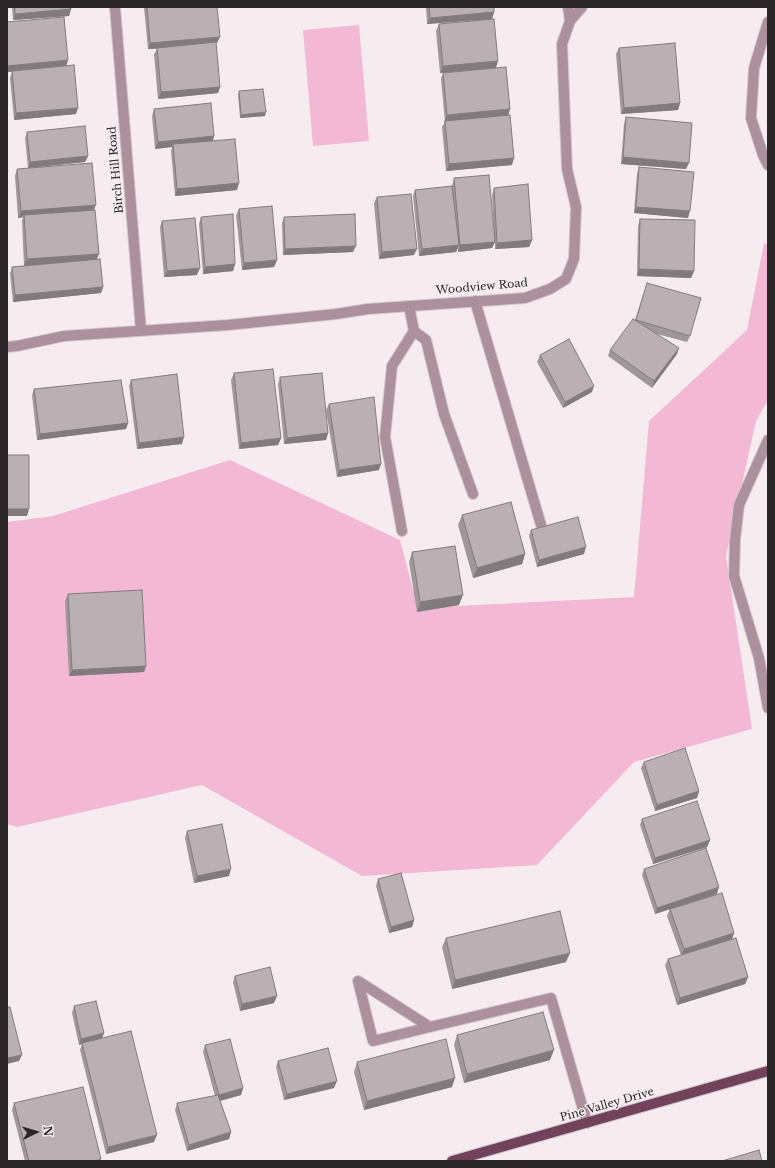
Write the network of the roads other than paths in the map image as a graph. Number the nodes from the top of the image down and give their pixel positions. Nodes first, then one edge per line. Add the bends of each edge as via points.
1 (115, 7) edge
2 (568, 7) edge
3 (582, 7) edge
4 (570, 21) junction
5 (768, 22) edge
6 (768, 165) edge
7 (475, 301) junction
8 (409, 306) junction
9 (141, 331) junction
10 (414, 331) junction
11 (7, 347) edge
12 (768, 440) edge
13 (473, 494) dead end
14 (541, 525) dead end
15 (402, 531) dead end
16 (768, 708) edge
17 (430, 1027) junction
18 (768, 1071) edge
19 (587, 1122) junction
20 (452, 1161) edge

1 - 9 street, Birch Hill Road
2 - 4 street
3 - 4 street, Woodview Road
4 - 7 street, Woodview Road via 562,44 567,169 576,207 574,259 566,279 550,289 525,298
5 - 6 street via 754,68 751,118
7 - 8 street, Woodview Road
7 - 14 street
8 - 9 street, Woodview Road via 228,325
8 - 10 street
9 - 11 street, Woodview Road via 64,336
10 - 13 street via 426,340 444,414
10 - 15 street via 392,366 385,437
12 - 16 street via 739,505 734,576 759,658
17 - 17 street via 373,1041 358,981 424,1023
17 - 19 street via 551,998
18 - 19 main road, Pine Valley Drive
19 - 20 main road, Pine Valley Drive

